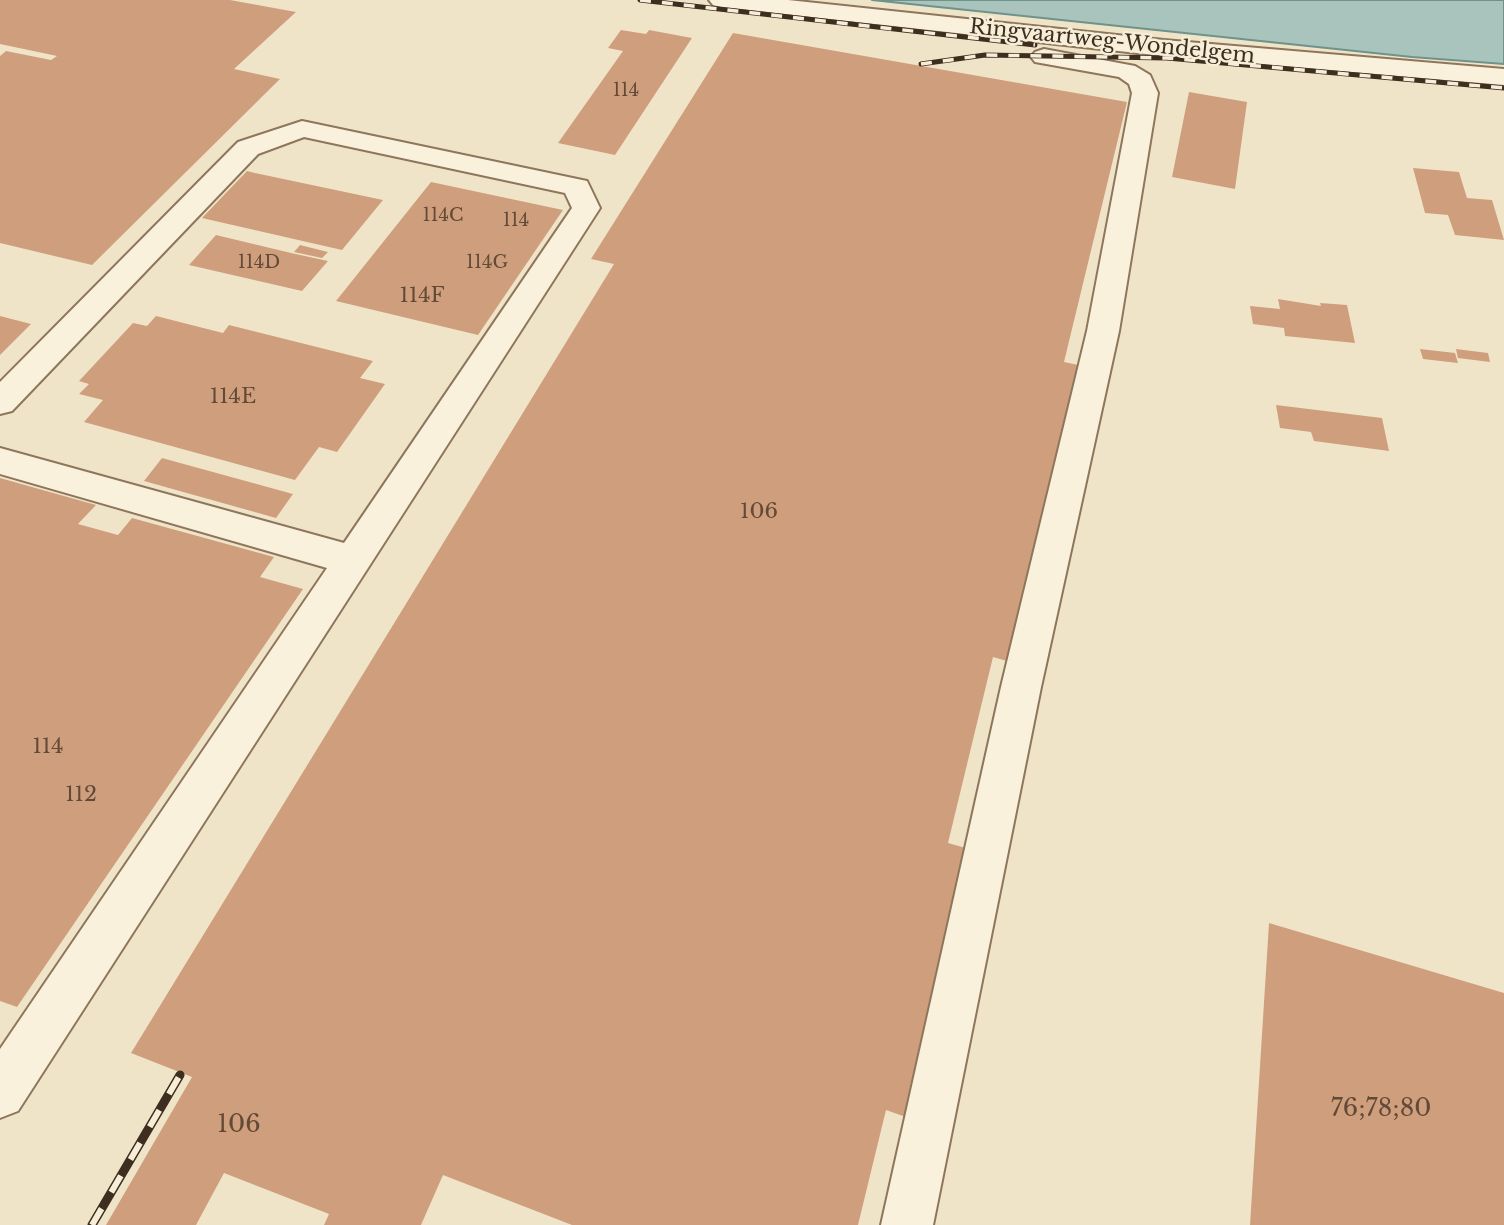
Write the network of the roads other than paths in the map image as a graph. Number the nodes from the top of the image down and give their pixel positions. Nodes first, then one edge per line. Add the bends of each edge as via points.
1 (721, 0) edge
2 (1044, 57) dead end
3 (1504, 77) edge
4 (0, 402) edge
5 (0, 461) edge
6 (353, 561) junction
7 (0, 1093) edge
8 (907, 1225) edge

1 - 3 street, Ringvaartweg-Wondelgem via 1164,48
2 - 8 street via 1126,71 1141,80 1145,93 1103,331 1021,687
4 - 6 street via 247,148 302,129 577,187 586,208
5 - 6 street
6 - 7 street

